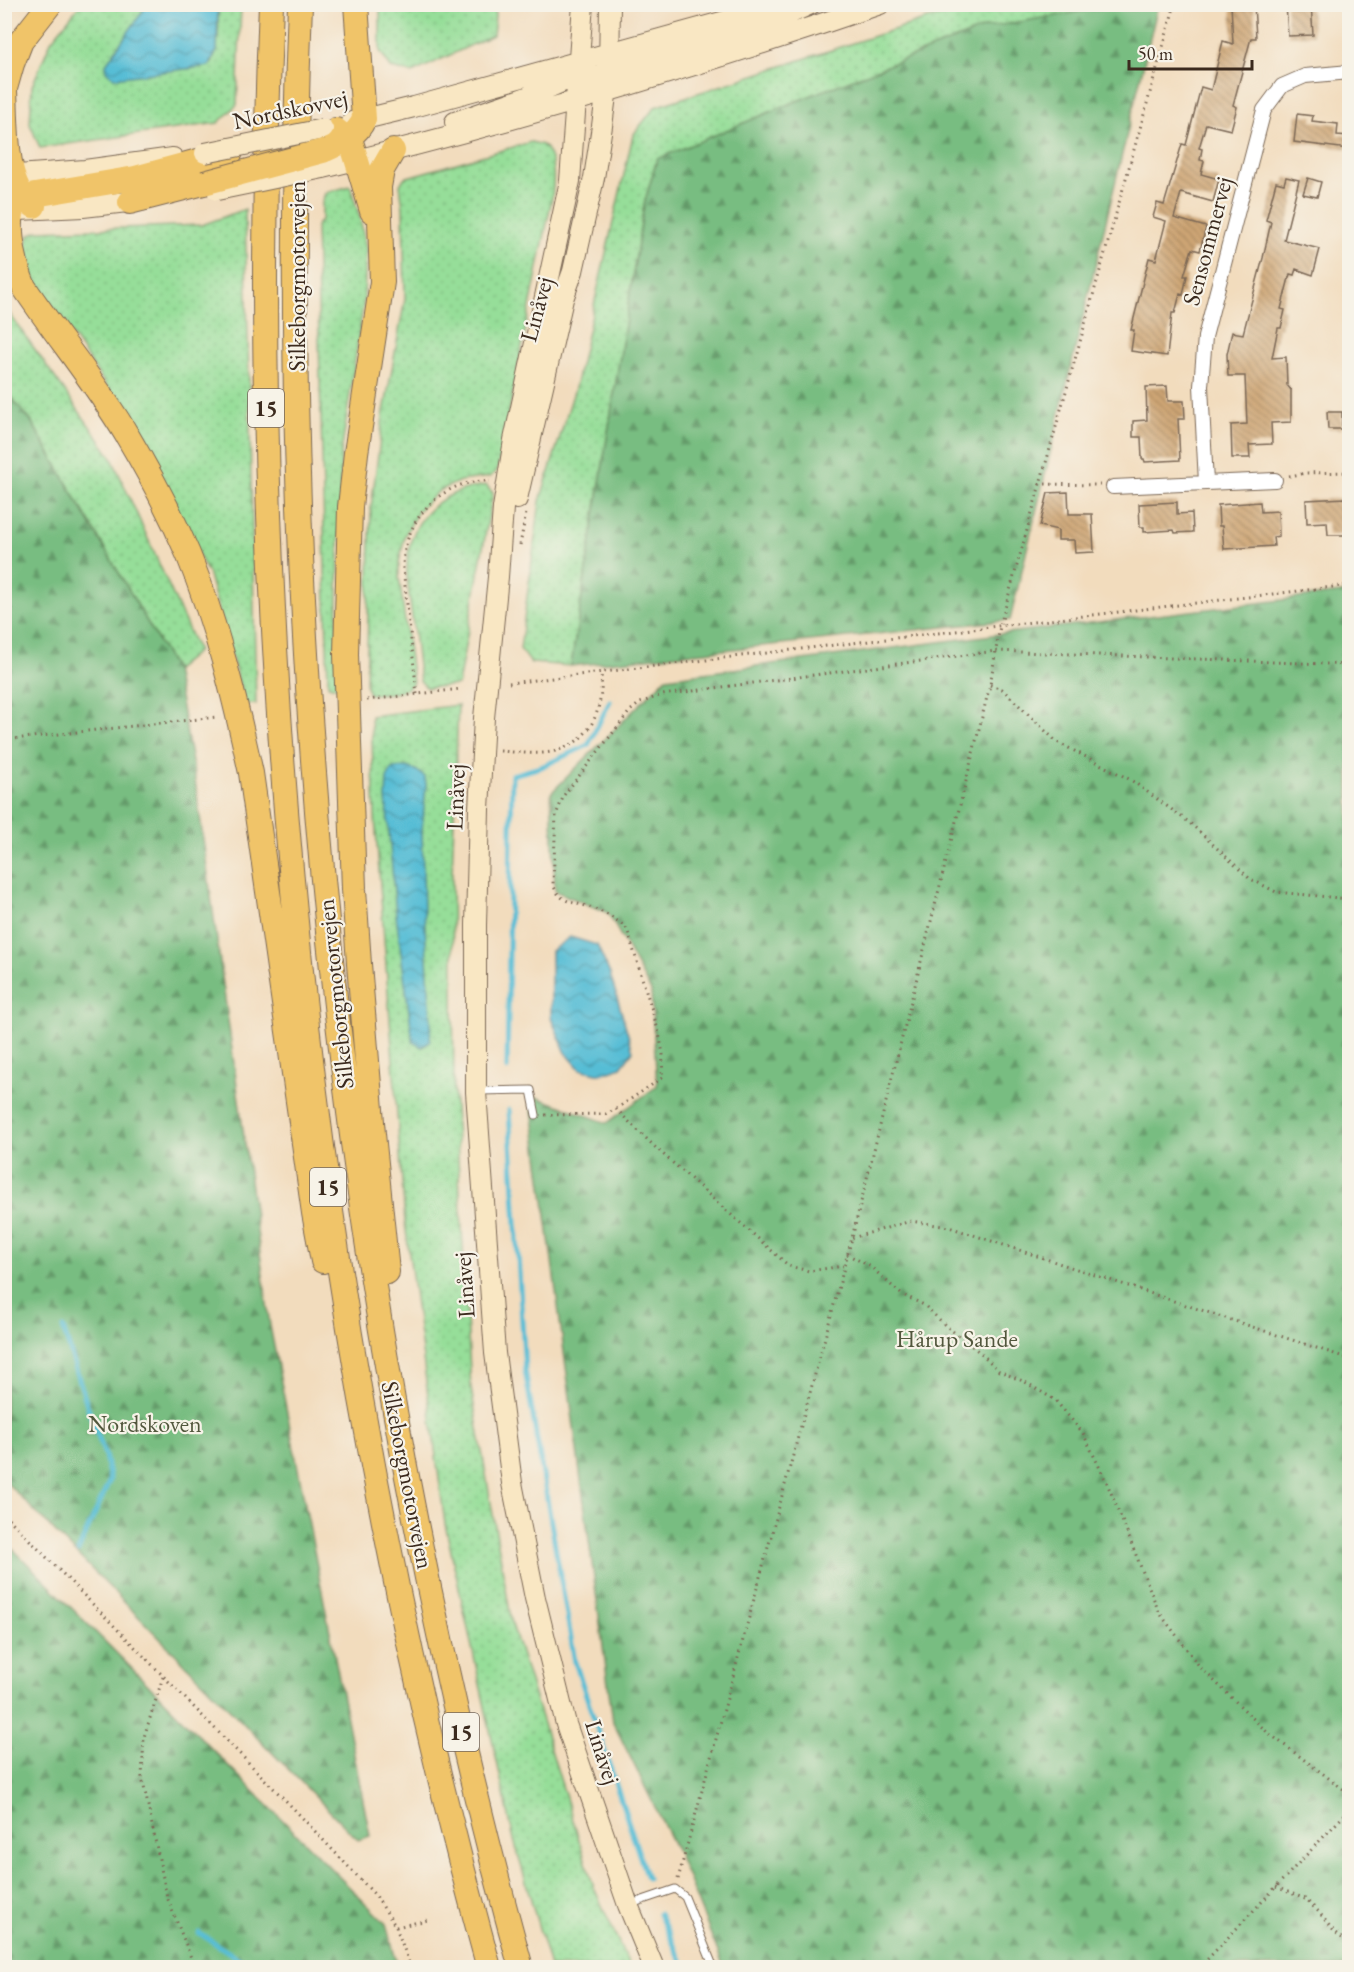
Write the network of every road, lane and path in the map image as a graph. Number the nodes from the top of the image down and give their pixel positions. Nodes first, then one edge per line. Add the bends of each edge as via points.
1 (50, 4) edge
2 (271, 4) edge
3 (300, 4) edge
4 (356, 4) edge
5 (583, 4) edge
6 (597, 4) edge
7 (610, 4) edge
8 (787, 4) edge
9 (812, 4) edge
10 (880, 4) edge
11 (1175, 4) edge
12 (1350, 72) edge
13 (594, 75) junction
14 (5, 91) edge
15 (364, 119) junction
16 (264, 141) joint
17 (329, 143) junction
18 (393, 151) junction
19 (356, 161) junction
20 (205, 172) junction
21 (11, 194) edge
22 (130, 202) joint
23 (44, 209) joint
24 (380, 240) junction
25 (1350, 472) edge
26 (1275, 480) joint
27 (494, 481) dead end
28 (1206, 483) junction
29 (1039, 484) junction
30 (1113, 487) joint
31 (526, 512) dead end
32 (518, 554) dead end
33 (498, 577) junction
34 (1350, 585) edge
35 (1000, 626) junction
36 (996, 651) junction
37 (1350, 665) edge
38 (601, 673) junction
39 (509, 683) dead end
40 (990, 685) junction
41 (461, 688) dead end
42 (417, 694) junction
43 (365, 700) dead end
44 (220, 717) dead end
45 (4, 740) edge
46 (498, 751) dead end
47 (1350, 898) edge
48 (476, 1092) junction
49 (616, 1109) junction
50 (536, 1115) joint
51 (852, 1238) junction
52 (847, 1254) junction
53 (843, 1266) junction
54 (1350, 1359) edge
55 (410, 1495) junction
56 (4, 1514) edge
57 (391, 1559) junction
58 (163, 1676) junction
59 (1350, 1794) edge
60 (1350, 1809) edge
61 (1276, 1887) junction
62 (675, 1889) junction
63 (628, 1905) junction
64 (428, 1920) dead end
65 (396, 1927) junction
66 (1350, 1945) edge
67 (195, 1968) edge
68 (411, 1968) edge
69 (489, 1968) edge
70 (521, 1968) edge
71 (654, 1968) edge
72 (714, 1968) edge
73 (1199, 1968) edge

1 - 14 highway via 21,41
2 - 57 highway, Silkeborgmotorvejen / 15 via 265,359 268,509 286,812 321,1140 346,1308
3 - 55 highway, Silkeborgmotorvejen / 15 via 295,363 310,719 331,969 351,1134
4 - 15 highway
5 - 13 main road
6 - 13 main road
7 - 13 main road
8 - 13 main road
9 - 13 main road via 769,23
10 - 13 main road via 636,83
11 - 29 path
12 - 28 street, Sensommervej via 1305,76 1282,86 1264,110 1205,337 1201,386
13 - 15 main road, Nordskovvej
13 - 18 main road, Nordskovvej via 459,120
13 - 33 main road, Linåvej via 512,451
13 - 33 main road, Linåvej via 594,178
14 - 21 highway
15 - 17 highway via 361,127
16 - 17 main road, Nordskovvej, bridge
16 - 20 highway, bridge
17 - 19 main road, Nordskovvej
17 - 19 highway via 352,145
17 - 20 highway, bridge
18 - 19 main road, Nordskovvej
18 - 24 highway via 381,170
19 - 24 highway
20 - 21 highway
20 - 22 highway
21 - 23 highway
21 - 57 highway via 10,247 15,267 24,287 105,399 150,478 188,554 235,700 251,773 314,1213
22 - 23 main road
24 - 55 highway via 382,282 350,507 346,654 359,964
25 - 26 path via 1306,473
26 - 28 street
27 - 42 path via 470,482 445,492 430,502 410,532 403,568
28 - 30 street
29 - 30 path
29 - 35 path
31 - 32 path
33 - 48 main road, Linåvej via 483,718 479,809
34 - 35 path
35 - 36 path
35 - 38 path
36 - 37 path
36 - 40 path
36 - 49 path via 662,695 630,711 564,795 556,814 553,884 556,893 568,902 593,908 627,929 659,1033 662,1078
38 - 39 path
38 - 46 path via 598,710 588,730 577,740 550,752
40 - 47 path via 1002,688 1057,742 1131,780 1181,816 1249,878 1276,892
40 - 51 path
41 - 42 path
42 - 43 path
44 - 45 path
48 - 50 lane via 531,1090
48 - 63 main road, Linåvej via 495,1353 512,1483 566,1724
49 - 50 path via 606,1114
49 - 53 path via 789,1266 809,1271
51 - 52 path
51 - 54 path via 911,1221 949,1227
52 - 53 path
52 - 59 path via 871,1267 901,1294 924,1305 999,1371 1055,1400 1083,1433 1159,1612 1200,1667 1268,1732
53 - 62 path
55 - 70 highway, Silkeborgmotorvejen / 15 via 463,1743
56 - 58 path
57 - 69 highway, Silkeborgmotorvejen / 15
58 - 65 path via 376,1896
58 - 67 path via 144,1737 142,1777 167,1897
60 - 61 path
61 - 66 path via 1305,1899
61 - 73 path
62 - 63 lane
62 - 72 lane via 685,1897
63 - 71 main road, Linåvej
64 - 65 path
65 - 68 path

